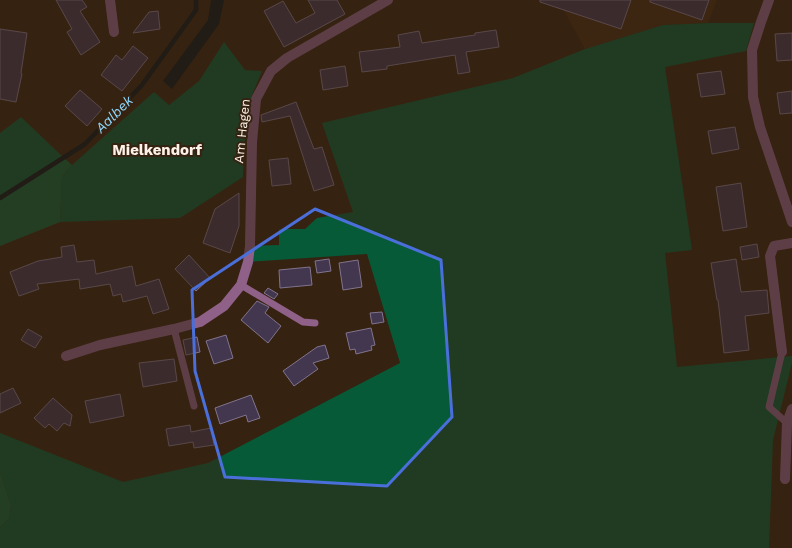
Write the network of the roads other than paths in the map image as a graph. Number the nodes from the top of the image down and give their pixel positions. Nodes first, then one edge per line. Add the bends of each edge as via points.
1 (110, 0) edge
2 (388, 0) edge
3 (770, 0) edge
4 (114, 32) dead end
5 (792, 222) edge
6 (792, 243) edge
7 (241, 285) junction
8 (315, 323) dead end
9 (174, 329) junction
10 (782, 352) joint
11 (66, 356) dead end
12 (194, 406) dead end
13 (792, 409) edge
14 (787, 423) junction
15 (785, 479) dead end

1 - 4 street
2 - 7 street, Am Hagen via 287,58 271,71 256,99 252,142 250,246
3 - 5 street via 752,50 753,97 760,127
6 - 10 street via 774,246 770,256
7 - 8 lane via 303,322
7 - 9 street, Am Hagen via 224,306 200,322
9 - 11 street, Am Hagen via 100,345
9 - 12 lane
10 - 14 lane via 769,407
13 - 14 street
14 - 15 street

